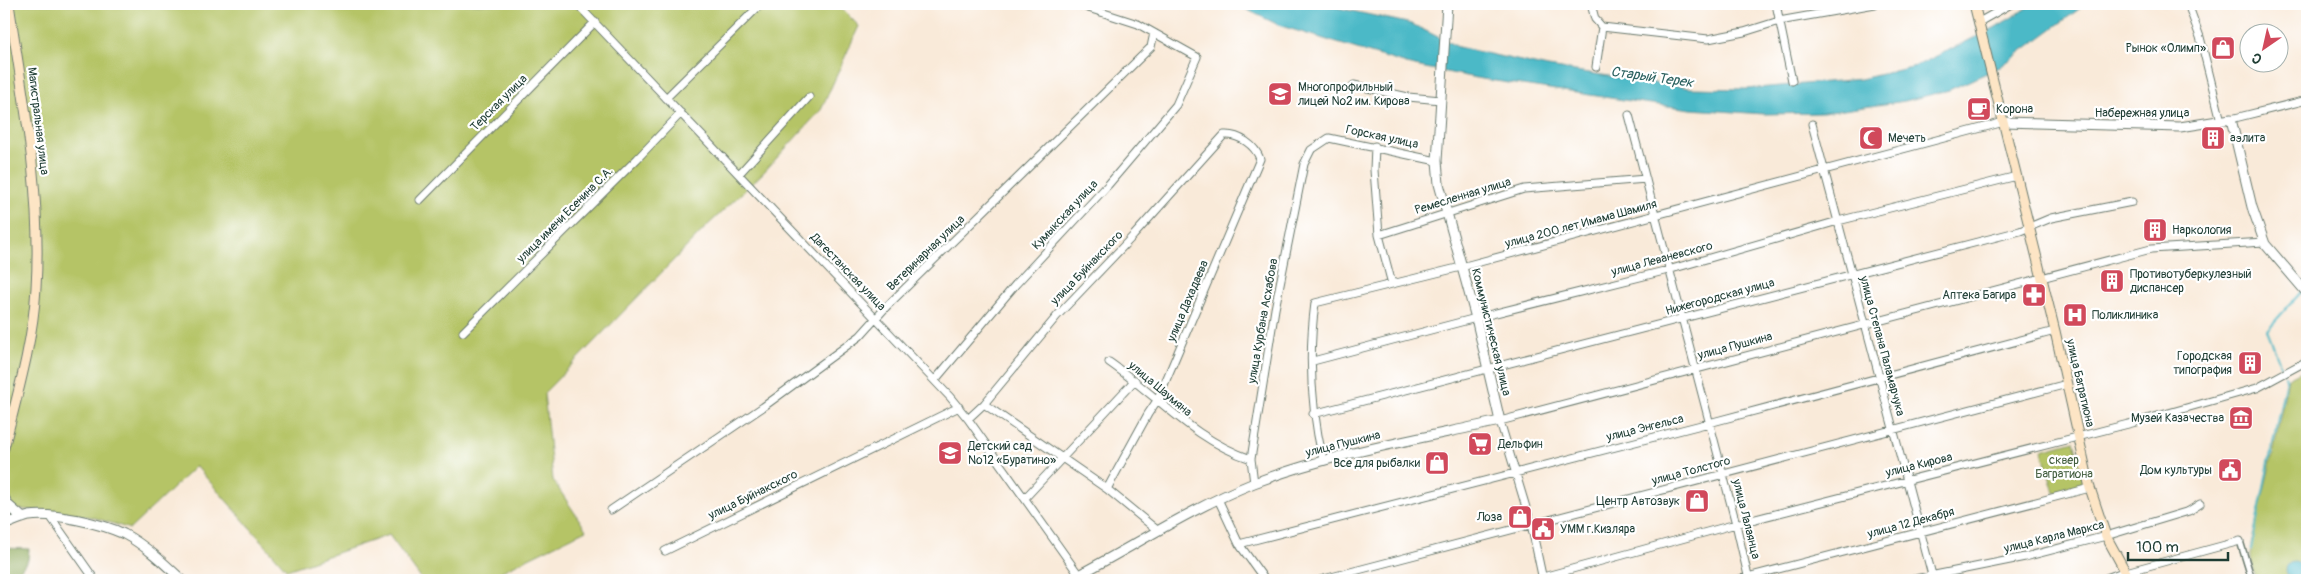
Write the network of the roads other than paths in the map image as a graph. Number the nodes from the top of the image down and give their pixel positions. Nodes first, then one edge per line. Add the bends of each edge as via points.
1 (10, 4) edge
2 (577, 4) edge
3 (761, 4) edge
4 (1076, 4) edge
5 (1447, 4) edge
6 (1591, 4) edge
7 (1776, 4) edge
8 (1875, 4) edge
9 (1974, 4) edge
10 (2011, 4) edge
11 (2188, 4) edge
12 (1780, 21) junction
13 (595, 22) junction
14 (1980, 26) junction
15 (1602, 28) junction
16 (1154, 34) junction
17 (1596, 67) dead end
18 (1792, 81) dead end
19 (1354, 85) dead end
20 (666, 98) junction
21 (809, 98) dead end
22 (1441, 100) junction
23 (2307, 100) edge
24 (681, 113) junction
25 (1629, 115) dead end
26 (2231, 119) junction
27 (2221, 121) junction
28 (2004, 122) junction
29 (1812, 124) dead end
30 (1224, 135) joint
31 (1376, 146) junction
32 (1437, 161) junction
33 (1304, 164) joint
34 (1824, 169) junction
35 (739, 174) junction
36 (2017, 176) junction
37 (1646, 179) junction
38 (420, 200) dead end
39 (2132, 202) dead end
40 (1447, 212) junction
41 (1655, 216) junction
42 (1838, 221) junction
43 (2029, 226) junction
44 (1379, 235) junction
45 (2264, 242) junction
46 (1462, 267) junction
47 (1668, 270) junction
48 (1851, 273) junction
49 (2042, 278) junction
50 (1392, 284) junction
51 (2307, 293) edge
52 (1476, 318) junction
53 (1683, 318) junction
54 (877, 319) junction
55 (1865, 324) junction
56 (2055, 331) junction
57 (463, 332) dead end
58 (1313, 361) junction
59 (2307, 361) edge
60 (1110, 362) dead end
61 (1695, 369) junction
62 (1489, 370) junction
63 (1879, 377) junction
64 (935, 380) junction
65 (1135, 380) junction
66 (2067, 384) junction
67 (1158, 400) junction
68 (984, 404) junction
69 (959, 407) junction
70 (1313, 414) junction
71 (968, 419) junction
72 (1500, 421) junction
73 (1709, 423) junction
74 (1893, 429) junction
75 (2079, 436) junction
76 (4, 448) edge
77 (1251, 458) junction
78 (1064, 459) junction
79 (1323, 460) junction
80 (1514, 472) junction
81 (1723, 474) junction
82 (1906, 480) junction
83 (1254, 484) junction
84 (2090, 488) junction
85 (1107, 489) junction
86 (4, 497) edge
87 (1025, 498) junction
88 (1218, 499) junction
89 (2200, 504) dead end
90 (611, 510) dead end
91 (50, 516) junction
92 (23, 518) junction
93 (1531, 524) junction
94 (1736, 524) junction
95 (4, 525) edge
96 (1157, 530) junction
97 (1920, 532) junction
98 (2106, 536) junction
99 (2240, 541) joint
100 (1239, 544) junction
101 (665, 551) dead end
102 (1079, 575) junction
103 (1932, 575) junction
104 (2128, 576) edge
105 (1543, 579) edge
106 (1749, 579) edge
107 (95, 580) edge
108 (182, 580) edge
109 (1069, 580) edge
110 (1265, 580) edge
111 (1320, 580) edge
112 (1532, 580) edge
113 (1736, 580) edge
114 (1910, 580) edge
115 (2104, 580) edge
116 (2252, 580) edge

1 - 76 main road, Магистральная улица via 32,162 36,288 21,382
2 - 13 street, Дагестанская улица
3 - 20 street
4 - 16 street via 1129,21
5 - 22 street, Коммунистическая улица
6 - 15 street via 1595,19
7 - 12 street
8 - 12 street
9 - 14 main road
10 - 14 street
11 - 27 street
12 - 15 street via 1708,39
12 - 18 street
13 - 20 street, Дагестанская улица
13 - 38 street, Терская улица
14 - 28 main road, улица Багратиона
15 - 17 street
16 - 54 street, Ветеринарная улица via 1151,48
16 - 64 street, Кумыкская улица via 1197,57 1176,105
19 - 22 street via 1408,97
20 - 24 street, Дагестанская улица
21 - 35 street
22 - 32 street, Коммунистическая улица
23 - 26 street, Набережная улица
24 - 35 street, Дагестанская улица
24 - 57 street, улица имени Есенина С.А.
25 - 37 street, улица Лалаянца
26 - 27 street, Набережная улица
26 - 45 street via 2252,207
27 - 28 street, Набережная улица via 2180,127
28 - 34 street, улица 200 лет Имама Шамиля
28 - 36 main road, улица Багратиона
29 - 34 street, улица Степана Паламарчука
30 - 67 street, улица Дахадаева via 1234,134 1256,148 1260,159
30 - 68 street, улица Буйнакского via 1057,316
31 - 32 street, Горская улица
31 - 33 street, Горская улица via 1329,138 1311,150
31 - 44 street via 1374,170
32 - 40 street, Коммунистическая улица
33 - 77 street, улица Курбана Асхабова via 1275,309
34 - 41 street, улица 200 лет Имама Шамиля
34 - 42 street, улица Степана Паламарчука
35 - 54 street, Дагестанская улица
36 - 42 street, улица Леваневского
36 - 43 main road, улица Багратиона
37 - 40 street, Ремесленная улица via 1524,189
37 - 41 street, улица Лалаянца
39 - 43 street, Нижегородская улица via 2051,218
40 - 44 street, Ремесленная улица
40 - 46 street, Коммунистическая улица
41 - 46 street, улица 200 лет Имама Шамиля
41 - 47 street, улица Лалаянца
42 - 47 street, улица Леваневского
42 - 48 street, улица Степана Паламарчука
43 - 48 street, Нижегородская улица
43 - 49 main road, улица Багратиона
44 - 50 street
45 - 49 street, улица Пушкина via 2151,249
45 - 51 street
46 - 50 street, улица 200 лет Имама Шамиля
46 - 52 street, Коммунистическая улица
47 - 52 street, улица Леваневского
47 - 53 street, улица Лалаянца
48 - 53 street, Нижегородская улица
48 - 55 street, улица Степана Паламарчука
49 - 55 street, улица Пушкина
49 - 56 main road, улица Багратиона
50 - 58 street, улица 200 лет Имама Шамиля via 1315,303
52 - 58 street, улица Леваневского
52 - 62 street, Коммунистическая улица
53 - 61 street, улица Лалаянца
53 - 62 street, Нижегородская улица
54 - 64 street, Дагестанская улица
54 - 90 street, Ветеринарная улица via 860,336 770,402
55 - 61 street, улица Пушкина
55 - 63 street, улица Степана Паламарчука
56 - 63 street, улица Энгельса
56 - 66 main road, улица Багратиона
58 - 70 street, улица 200 лет Имама Шамиля
59 - 75 street, улица Кирова via 2257,388
60 - 65 street, улица Шаумяна
61 - 72 street, улица Пушкина
61 - 73 street, улица Лалаянца
62 - 70 street, Нижегородская улица
62 - 72 street, Коммунистическая улица
63 - 73 street, улица Энгельса
63 - 74 street, улица Степана Паламарчука
64 - 69 street, Дагестанская улица
65 - 67 street, улица Шаумяна
65 - 78 street
66 - 74 street, улица Толстого
66 - 75 main road, улица Багратиона
67 - 77 street, улица Шаумяна via 1190,427 1232,452
67 - 85 street, улица Дахадаева
68 - 71 street, улица Буйнакского
68 - 78 street
69 - 71 street, Дагестанская улица
69 - 101 street, улица Буйнакского
70 - 79 street, улица 200 лет Имама Шамиля
71 - 87 street, Дагестанская улица
72 - 79 street, улица Пушкина
72 - 80 street, Коммунистическая улица
73 - 80 street, улица Энгельса
73 - 81 street, улица Лалаянца
74 - 81 street, улица Толстого
74 - 82 street, улица Степана Паламарчука
75 - 82 street, улица Кирова
75 - 84 main road, улица Багратиона
77 - 83 street, улица Курбана Асхабова
78 - 85 street
78 - 87 street
79 - 83 street, улица Пушкина
80 - 93 street, Коммунистическая улица
80 - 100 street, улица Энгельса
81 - 93 street, улица Толстого
81 - 94 street, улица Лалаянца
82 - 94 street, улица Кирова
82 - 97 street, улица Степана Паламарчука
83 - 88 street, улица Пушкина
84 - 97 street, улица 12 Декабря
84 - 98 main road, улица Багратиона
85 - 96 street
86 - 92 street
87 - 102 street, Дагестанская улица
88 - 96 street, улица Пушкина
88 - 100 street
89 - 98 street, улица Карла Маркса via 2189,511
91 - 92 street
91 - 107 street
91 - 108 street via 124,534
92 - 95 street
93 - 105 street, Коммунистическая улица
93 - 111 street, улица Толстого
94 - 105 street, улица Кирова
94 - 106 street, улица Лалаянца
96 - 102 street, улица Пушкина
97 - 103 street, улица Степана Паламарчука
97 - 106 street, улица 12 Декабря
98 - 103 street, улица Карла Маркса via 2025,557
98 - 104 main road, улица Багратиона
99 - 104 street
99 - 116 street
100 - 110 street
102 - 109 street, улица Пушкина
103 - 114 street, улица Карла Маркса
104 - 115 street
105 - 112 street, улица Кирова
106 - 113 street, улица 12 Декабря

